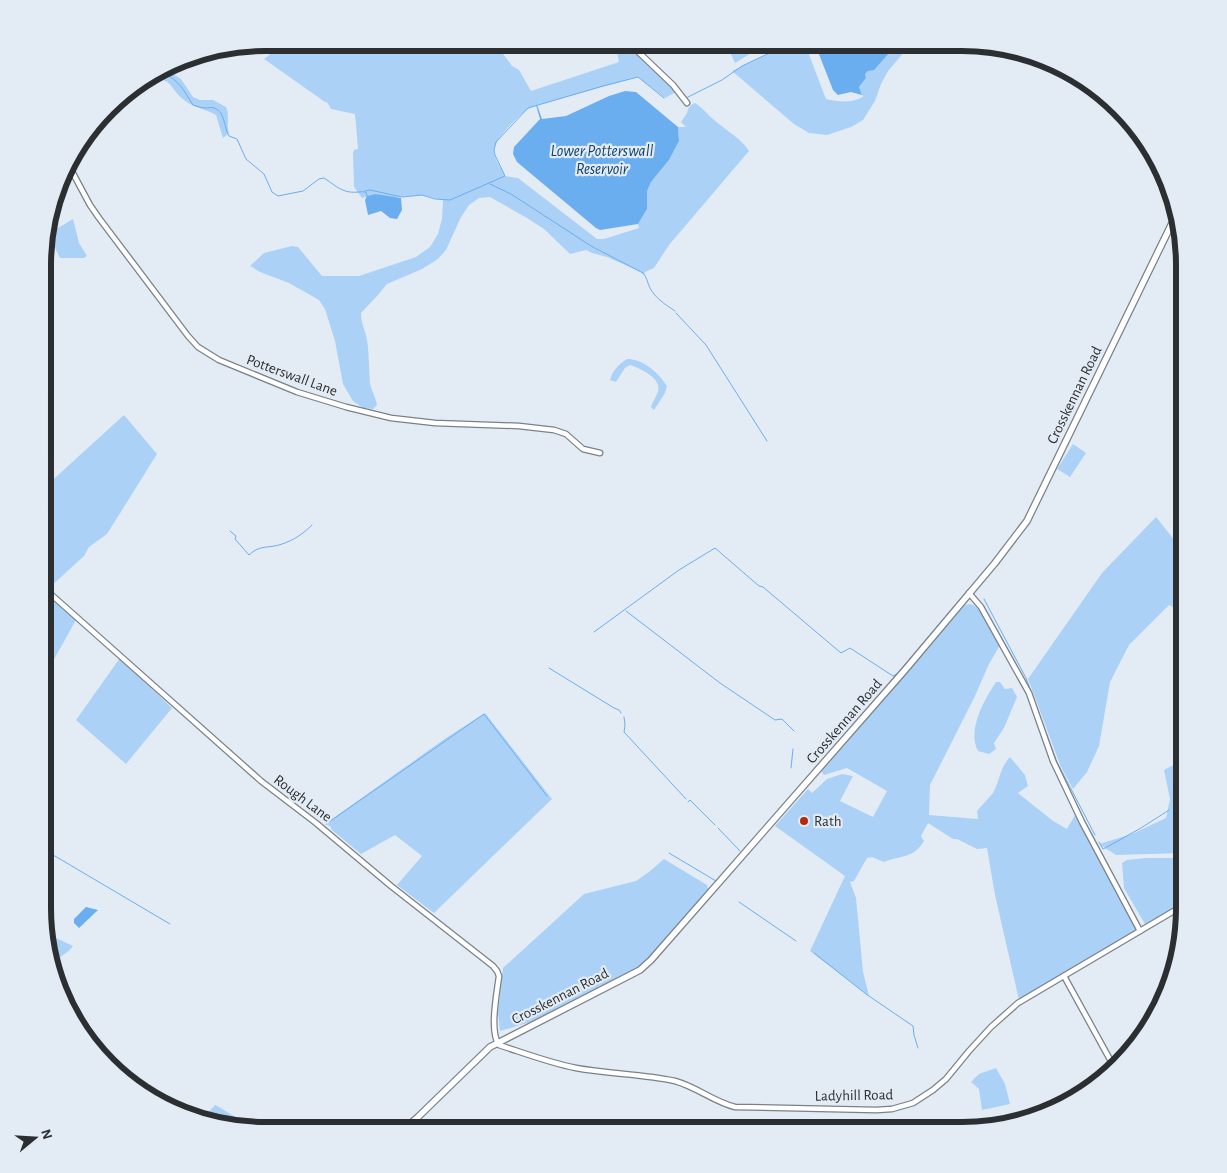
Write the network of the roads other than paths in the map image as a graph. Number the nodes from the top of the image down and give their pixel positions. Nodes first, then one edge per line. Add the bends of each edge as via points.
1 (637, 51) edge
2 (688, 103) dead end
3 (73, 172) edge
4 (1172, 224) edge
5 (600, 453) dead end
6 (969, 593) junction
7 (51, 594) edge
8 (1176, 910) edge
9 (1140, 931) junction
10 (1064, 976) junction
11 (497, 1042) junction
12 (1111, 1061) edge
13 (413, 1122) edge

1 - 2 street
3 - 5 street, Potterswall Lane via 96,214 188,336 218,360 297,392 391,418 536,427 566,434 583,448
4 - 6 street, Crosskennan Road via 1027,521
6 - 9 street via 981,607 1029,693 1052,761
6 - 11 street, Crosskennan Road via 651,960 640,970
7 - 11 street, Rough Lane via 260,782 493,966 499,976 494,1013
8 - 9 street, Ladyhill Road
9 - 10 street, Ladyhill Road
10 - 11 street, Ladyhill Road via 1006,1012 933,1090 913,1103 892,1109 735,1107 676,1082 577,1068
10 - 12 street
11 - 13 street, Crosskennan Road

